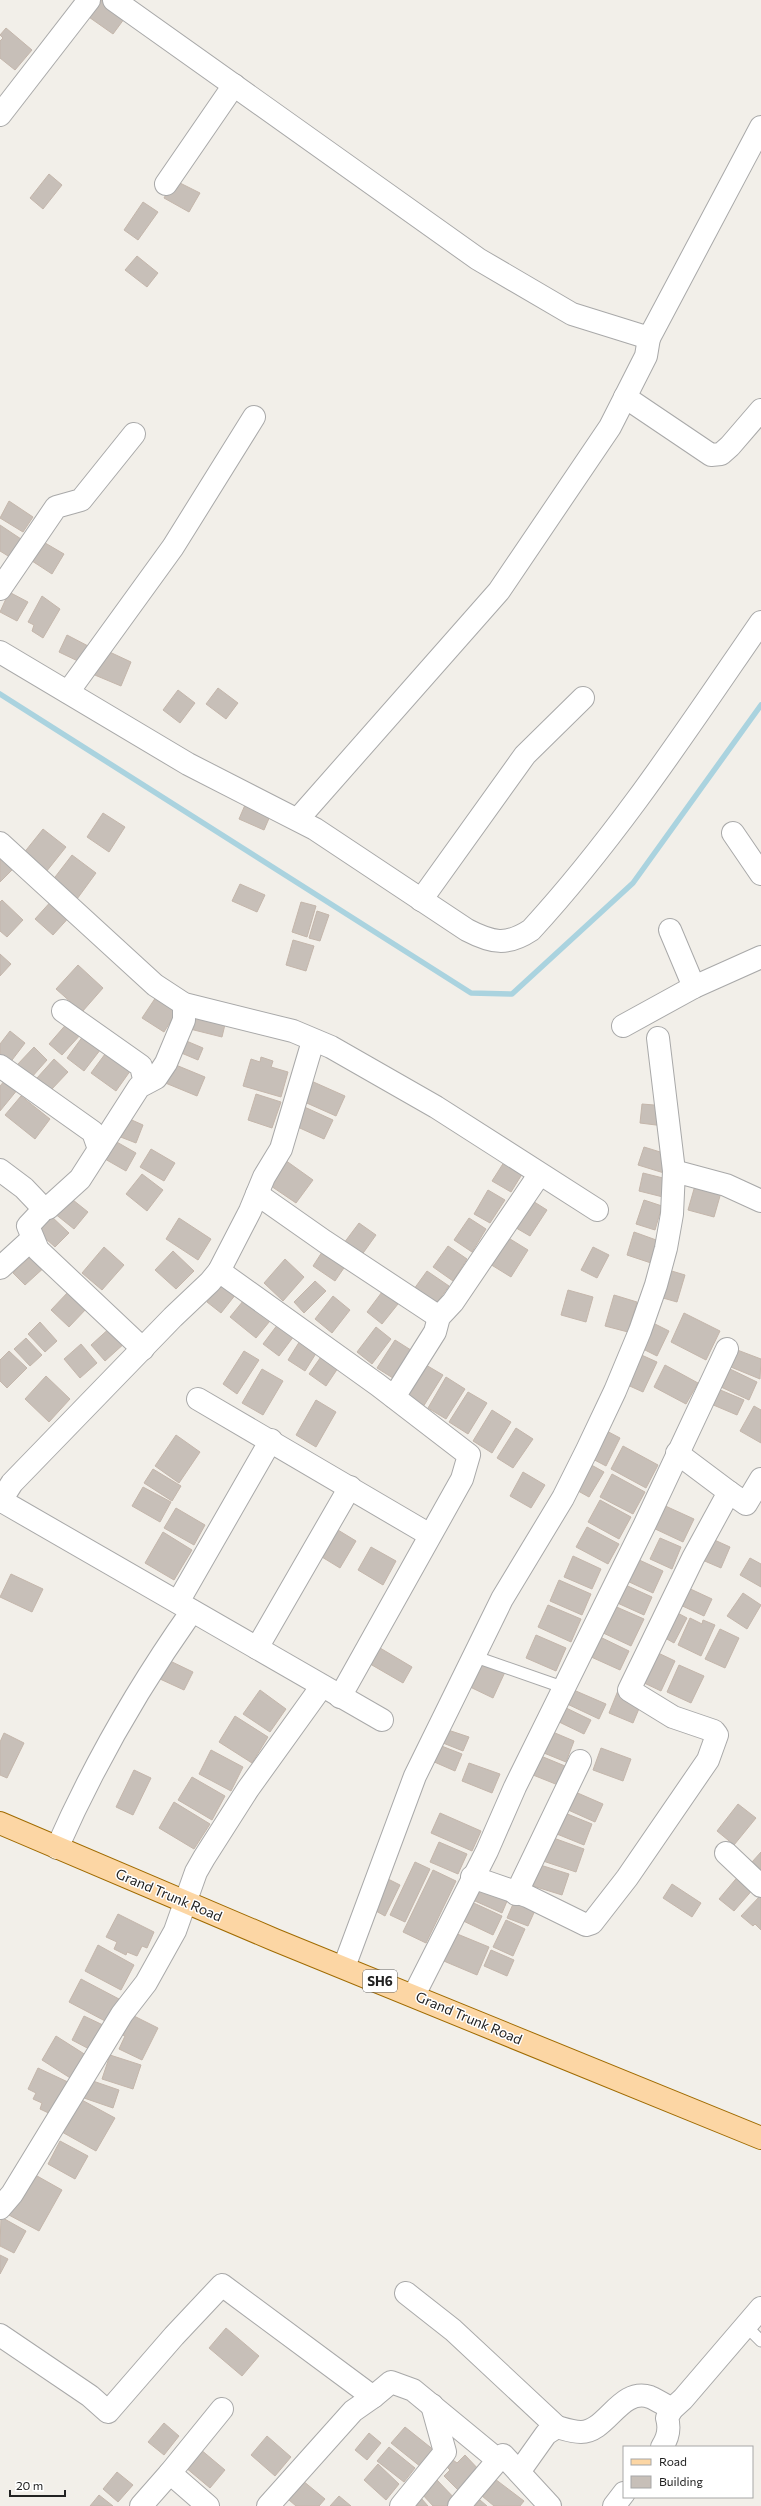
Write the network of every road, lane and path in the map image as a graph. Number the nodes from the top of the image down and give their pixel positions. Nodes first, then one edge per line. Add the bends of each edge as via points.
1 (89, 0) edge
2 (114, 0) edge
3 (234, 85) junction
4 (0, 115) edge
5 (761, 127) edge
6 (166, 184) dead end
7 (649, 338) junction
8 (625, 397) junction
9 (761, 410) edge
10 (254, 417) dead end
11 (134, 434) dead end
12 (0, 589) edge
13 (761, 622) edge
14 (0, 652) edge
15 (68, 692) junction
16 (583, 698) dead end
17 (298, 819) junction
18 (733, 833) dead end
19 (0, 843) edge
20 (761, 874) edge
21 (421, 900) junction
22 (670, 930) dead end
23 (761, 958) edge
24 (694, 987) junction
25 (184, 1004) junction
26 (63, 1011) dead end
27 (622, 1026) dead end
28 (658, 1038) dead end
29 (313, 1041) junction
30 (0, 1066) edge
31 (145, 1083) junction
32 (99, 1149) junction
33 (0, 1170) edge
34 (674, 1171) junction
35 (539, 1175) junction
36 (257, 1194) junction
37 (761, 1201) edge
38 (44, 1209) junction
39 (596, 1210) dead end
40 (32, 1239) junction
41 (0, 1268) edge
42 (219, 1271) junction
43 (439, 1316) junction
44 (143, 1349) junction
45 (727, 1350) dead end
46 (394, 1397) junction
47 (198, 1399) dead end
48 (271, 1440) junction
49 (677, 1453) junction
50 (350, 1487) junction
51 (758, 1490) edge
52 (728, 1492) junction
53 (0, 1501) edge
54 (430, 1535) junction
55 (185, 1606) junction
56 (258, 1648) junction
57 (473, 1656) junction
58 (565, 1688) junction
59 (331, 1691) junction
60 (382, 1720) dead end
61 (580, 1761) dead end
62 (0, 1823) edge
63 (57, 1848) junction
64 (726, 1853) dead end
65 (472, 1877) junction
66 (761, 1886) edge
67 (516, 1894) junction
68 (185, 1902) junction
69 (344, 1967) junction
70 (414, 1995) junction
71 (761, 2138) edge
72 (0, 2208) edge
73 (406, 2293) dead end
74 (761, 2308) edge
75 (754, 2334) edge
76 (0, 2335) edge
77 (373, 2397) junction
78 (432, 2404) junction
79 (222, 2409) dead end
80 (672, 2409) junction
81 (557, 2427) junction
82 (662, 2446) edge
83 (498, 2460) junction
84 (519, 2472) junction
85 (170, 2473) junction
86 (623, 2494) edge
87 (141, 2506) edge
88 (208, 2506) edge
89 (268, 2506) edge
90 (401, 2506) edge
91 (459, 2506) edge
92 (550, 2506) edge
93 (614, 2506) edge

1 - 4 street
2 - 3 street
3 - 6 street
3 - 7 street via 478,259 572,314
5 - 7 street
7 - 8 street via 646,356
8 - 9 street via 711,455 721,454 730,446
8 - 17 street via 610,427 498,592
10 - 15 street via 173,547
11 - 12 street via 81,500 56,507
13 - 21 street via 635,805 564,894 531,930 518,939 502,941 483,938
14 - 15 street
15 - 17 street via 188,764
16 - 21 street via 525,755
17 - 21 street
18 - 20 street
19 - 25 street via 155,985
22 - 24 street
23 - 24 street
24 - 27 street
25 - 29 street via 293,1031
25 - 31 street via 184,1020 166,1063 156,1078
26 - 31 street via 141,1066
28 - 34 street
29 - 35 street via 331,1047 436,1107
29 - 36 street via 281,1149
30 - 32 street via 93,1132
31 - 32 street via 139,1087
32 - 38 street via 80,1179
33 - 38 street via 24,1188
34 - 37 street via 726,1185
34 - 57 street via 672,1214 666,1248 640,1331 615,1391 562,1498 502,1599
35 - 39 street
35 - 43 street via 453,1302
36 - 42 street
36 - 43 street
38 - 40 street via 28,1226
40 - 41 street
40 - 44 street via 38,1250
42 - 44 street
42 - 46 street
43 - 46 street via 435,1332
44 - 53 street via 12,1483
45 - 49 street
46 - 54 street via 469,1455 462,1479
47 - 48 street
48 - 50 street
48 - 55 street
49 - 52 street
49 - 58 street
50 - 54 street
50 - 56 street
51 - 52 street via 746,1504
52 - 67 street via 629,1690 673,1717 714,1731 717,1735 716,1743 708,1760 623,1883 592,1923 586,1925 527,1896
53 - 55 street
54 - 59 street
55 - 56 street
55 - 63 street via 90,1776
56 - 59 street
57 - 58 lane
57 - 69 street via 414,1776
58 - 65 street
59 - 60 street
59 - 68 street via 226,1824 196,1872
61 - 67 street
62 - 63 main road, Grand Trunk Road / SH6
63 - 68 main road, Grand Trunk Road / SH6
64 - 66 street
65 - 67 street
65 - 70 street
68 - 69 main road, Grand Trunk Road / SH6
68 - 72 street via 175,1932 146,1983 122,2014 12,2194
69 - 70 main road, Grand Trunk Road / SH6
70 - 71 main road, Grand Trunk Road / SH6
73 - 81 street via 453,2330
74 - 75 street
75 - 80 street
76 - 77 street via 90,2396 108,2412 222,2285
77 - 78 street via 391,2382 413,2390
77 - 89 street via 353,2411
78 - 83 street
78 - 90 street via 445,2452
79 - 85 street
80 - 81 street via 649,2397 632,2398 595,2428 582,2432
80 - 82 street via 667,2418 668,2435
81 - 84 street via 546,2434
83 - 84 street via 503,2455
83 - 91 street
84 - 92 street
85 - 87 street
85 - 88 street
86 - 93 street

